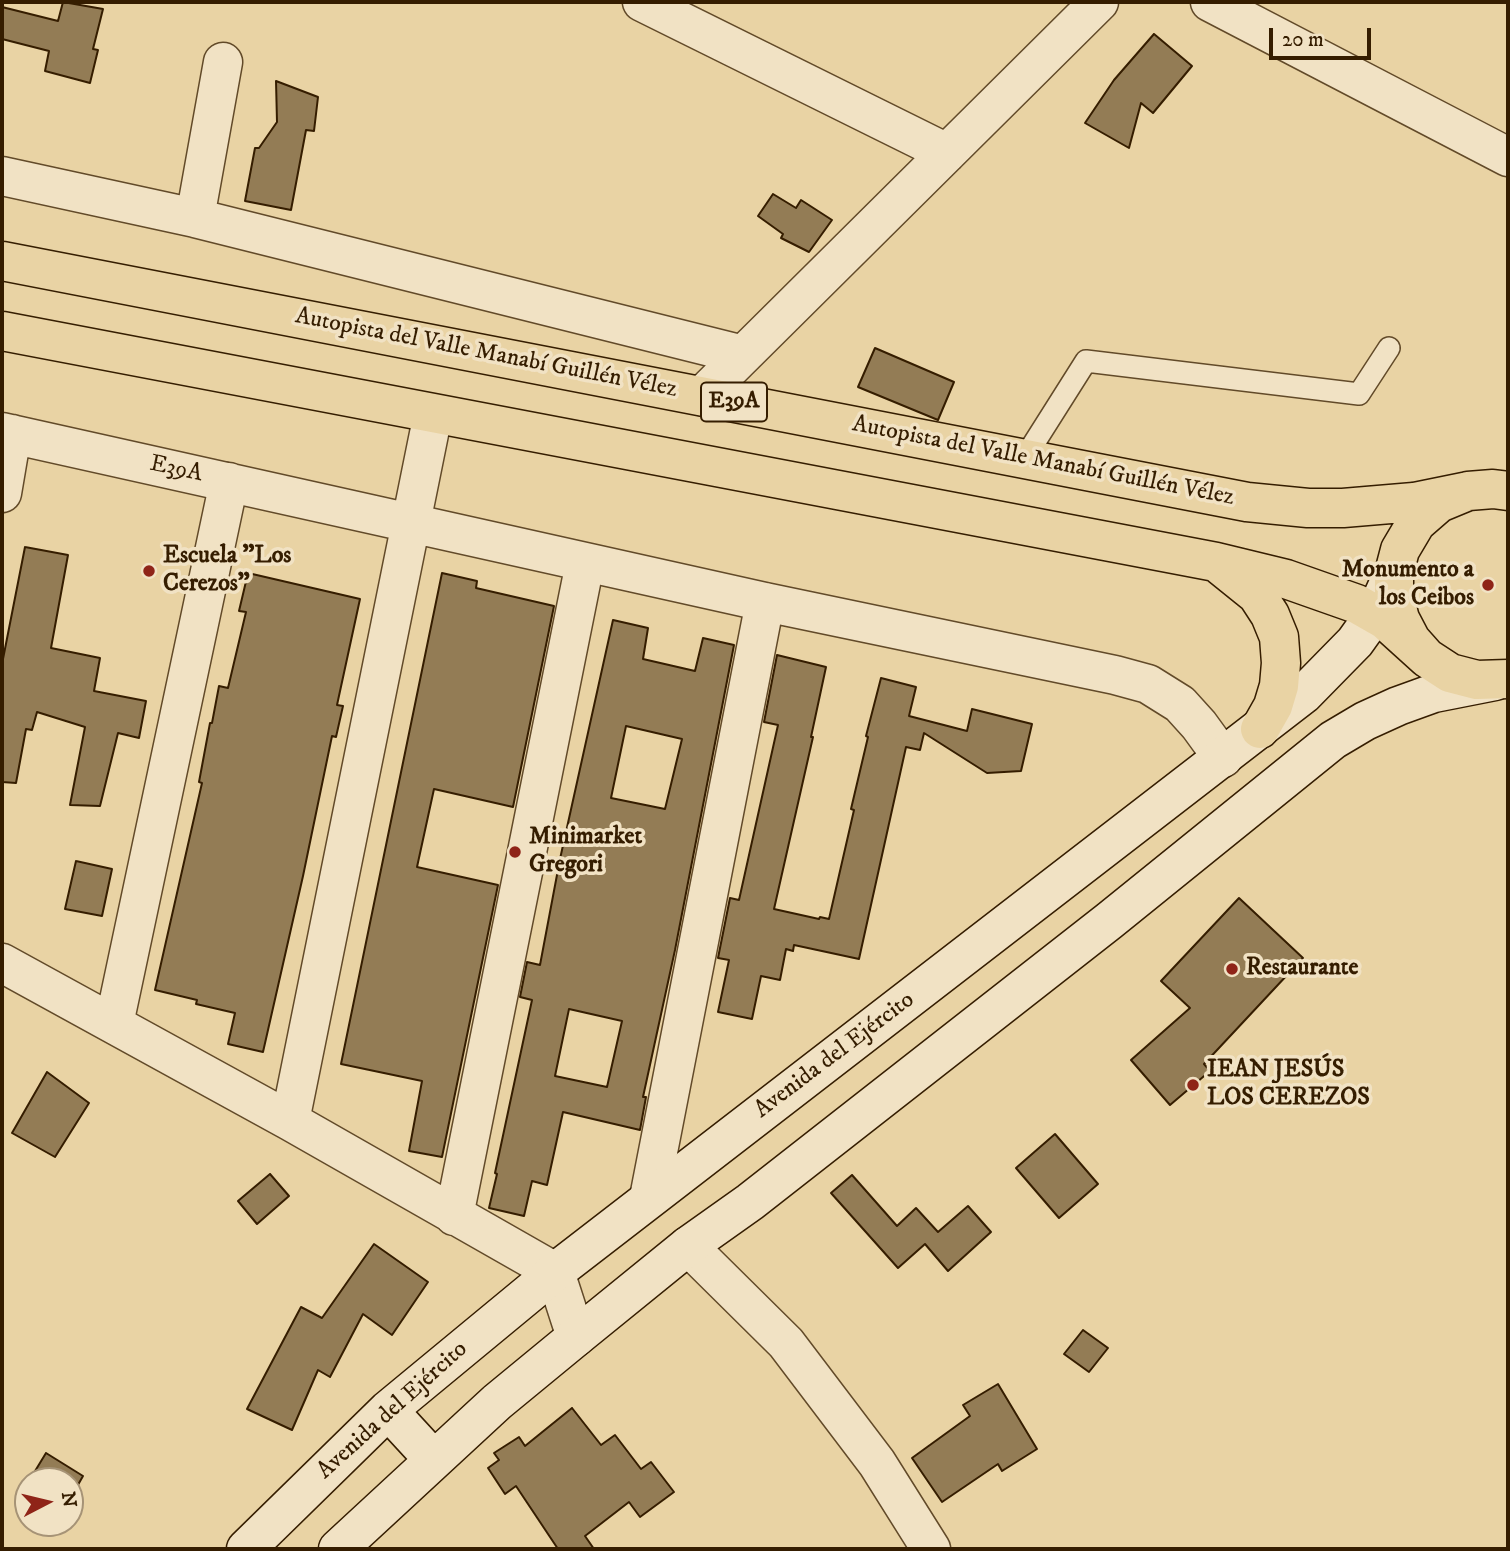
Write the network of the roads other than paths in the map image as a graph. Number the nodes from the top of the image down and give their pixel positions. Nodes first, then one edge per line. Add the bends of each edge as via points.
1 (642, 2) edge
2 (1099, 2) edge
3 (1210, 2) edge
4 (223, 62) dead end
5 (947, 153) junction
6 (1508, 156) edge
7 (2, 176) edge
8 (195, 218) junction
9 (2, 261) edge
10 (2, 331) edge
11 (1389, 348) dead end
12 (743, 355) junction
13 (702, 396) junction
14 (433, 414) junction
15 (7, 433) edge
16 (1024, 459) junction
17 (229, 482) junction
18 (1508, 483) edge
19 (1468, 491) junction
20 (1508, 491) edge
21 (2, 493) edge
22 (412, 524) junction
23 (1400, 550) junction
24 (1216, 562) junction
25 (585, 563) junction
26 (765, 602) junction
27 (1375, 614) junction
28 (1426, 658) junction
29 (1507, 679) edge
30 (1260, 729) junction
31 (1223, 758) junction
32 (2, 963) edge
33 (114, 1024) junction
34 (290, 1121) junction
35 (649, 1198) junction
36 (454, 1216) junction
37 (688, 1246) junction
38 (555, 1272) junction
39 (576, 1337) junction
40 (388, 1410) junction
41 (434, 1460) junction
42 (246, 1549) edge
43 (338, 1549) edge
44 (931, 1549) edge

1 - 5 street
2 - 5 street
3 - 6 street
4 - 8 street
5 - 12 street
7 - 8 street
8 - 12 street
9 - 13 main road, Autopista del Valle Manabí Guillén Vélez / E39A
10 - 14 main road, E39A
11 - 16 lane via 1359,394 1086,361
12 - 13 street
13 - 16 main road, Autopista del Valle Manabí Guillén Vélez / E39A
14 - 22 street
14 - 24 main road, E39A
15 - 17 street, E39A
15 - 21 street
16 - 19 main road, Autopista del Valle Manabí Guillén Vélez / E39A via 1247,502 1308,508 1380,506
17 - 22 street, E39A
17 - 33 street
18 - 19 street
19 - 20 main road, E39A
19 - 23 main road, E39A via 1439,503 1424,516
22 - 25 street, E39A
22 - 34 street
23 - 27 street, Avenida del Ejército
23 - 28 main road, E39A via 1394,596 1400,619
24 - 27 main road, E39A via 1314,588
24 - 30 main road via 1257,595 1279,637 1279,686
25 - 26 street, E39A
25 - 36 street
26 - 31 street, E39A via 1147,684 1180,704
26 - 35 street
27 - 28 main road, E39A
27 - 30 street, Avenida del Ejército via 1331,668
28 - 29 main road, E39A via 1450,673 1477,680
29 - 37 street via 1434,693 1365,721 1333,740 826,1143
30 - 31 street, Avenida del Ejército
31 - 35 street, Avenida del Ejército
32 - 33 street
33 - 34 street
34 - 36 street
35 - 38 street, Avenida del Ejército
36 - 38 street
37 - 39 street
37 - 44 street via 786,1343 877,1463
38 - 39 street
38 - 40 street, Avenida del Ejército
39 - 41 street
40 - 41 street
40 - 42 street, Avenida del Ejército
41 - 43 street

